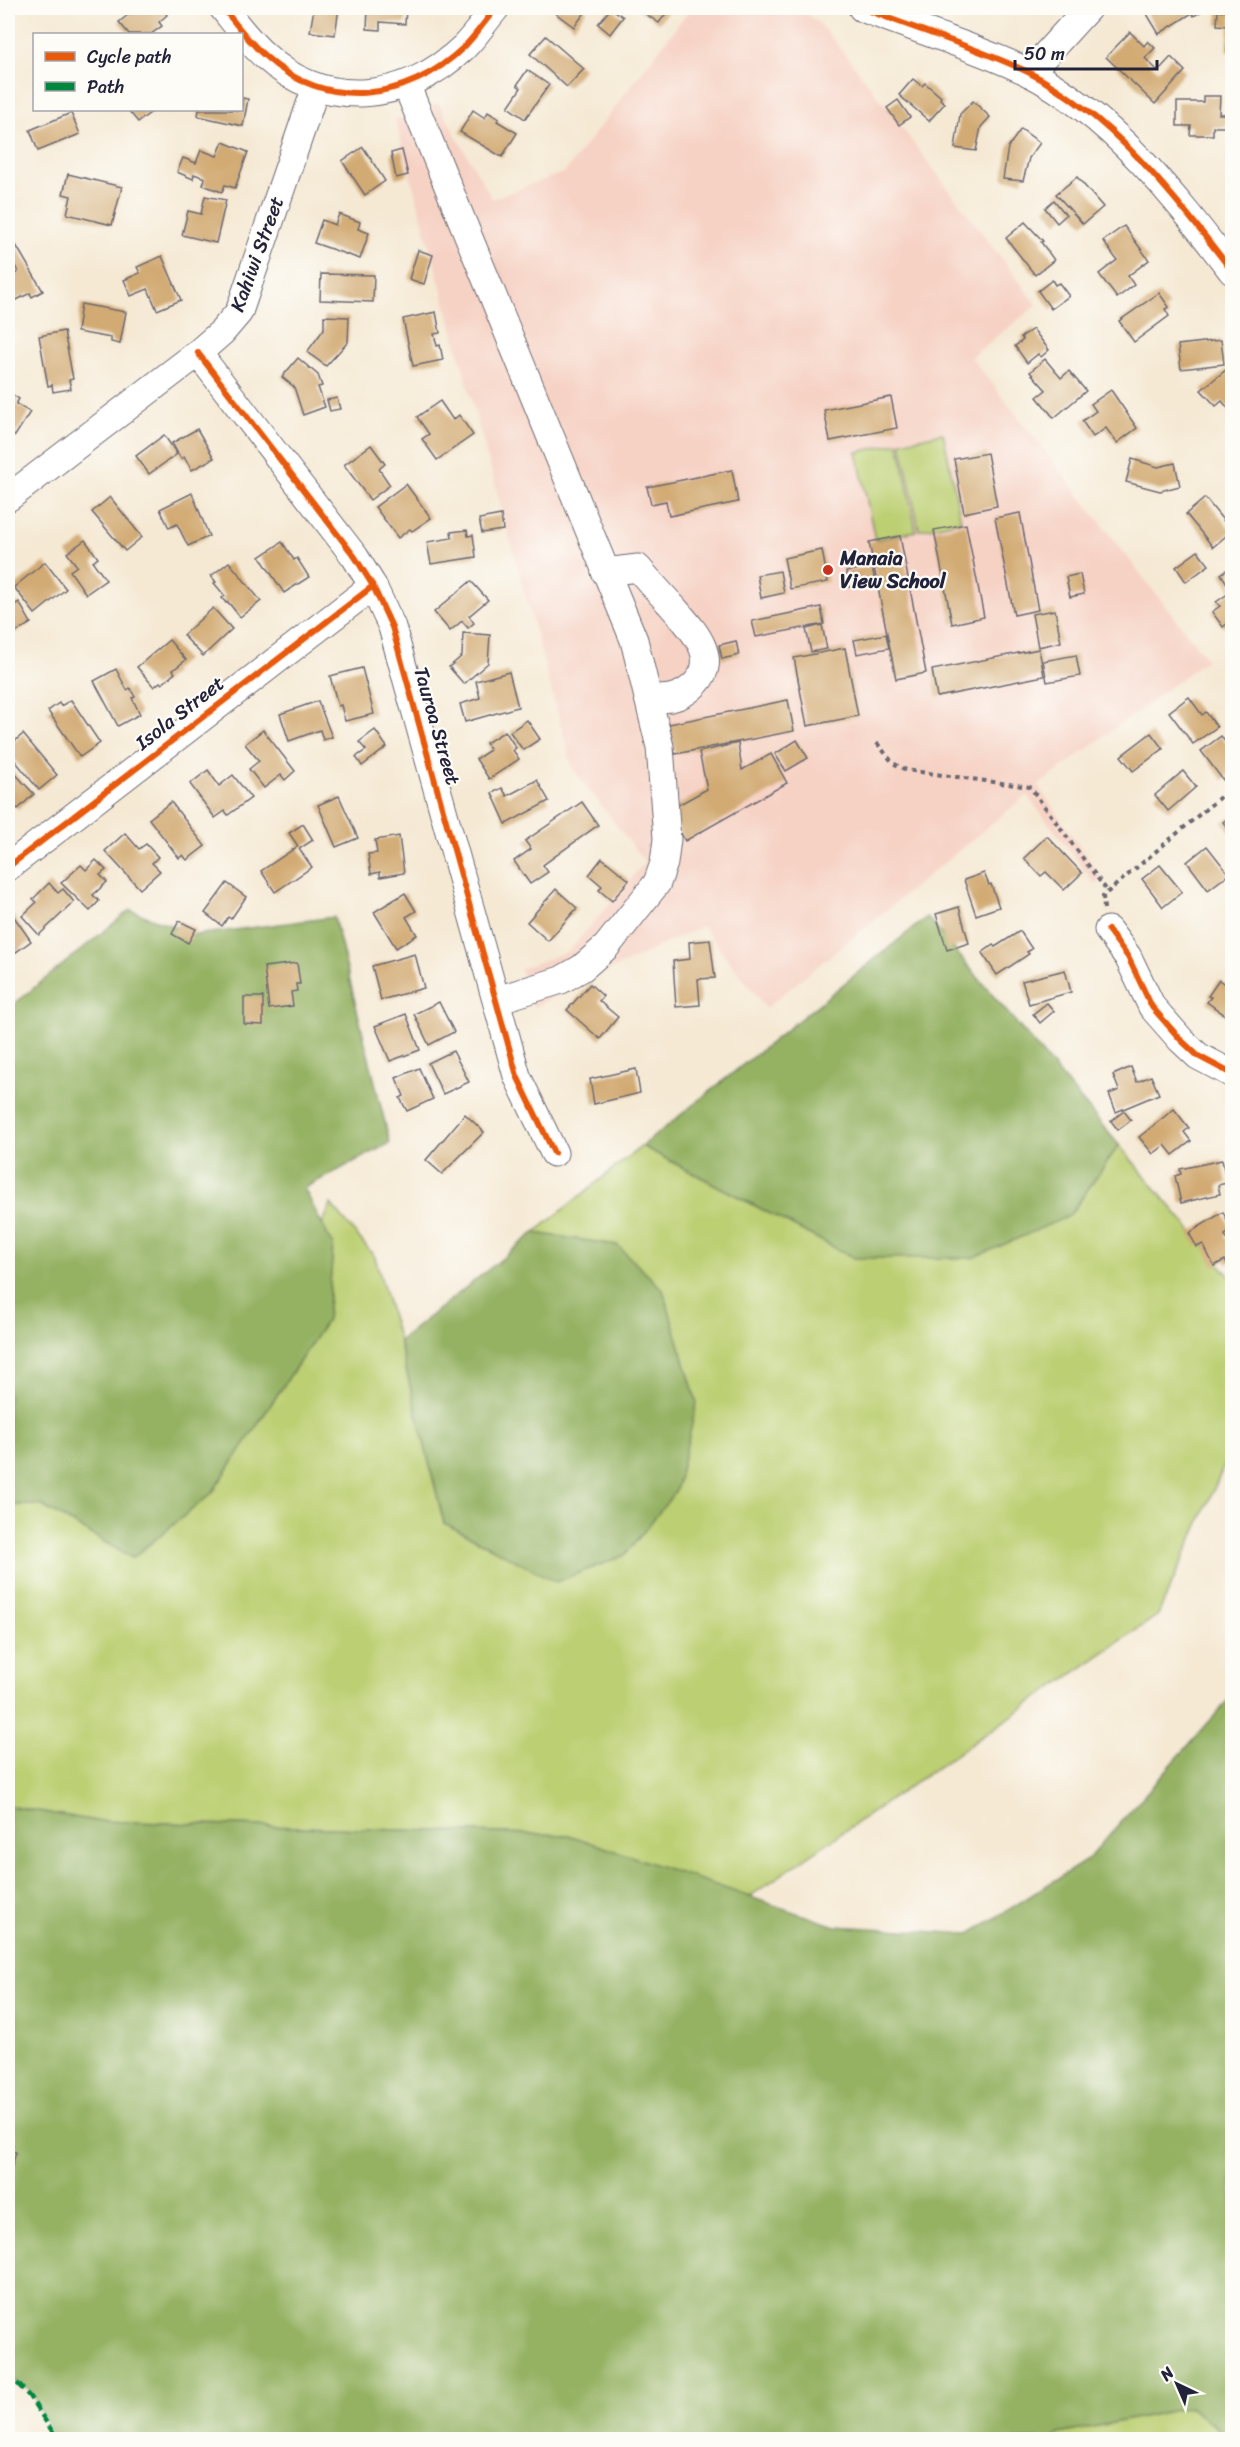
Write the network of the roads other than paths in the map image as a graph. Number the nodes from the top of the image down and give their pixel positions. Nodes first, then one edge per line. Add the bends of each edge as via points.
1 (223, 8) edge
2 (496, 8) edge
3 (862, 8) edge
4 (1088, 8) edge
5 (1029, 73) junction
6 (406, 84) junction
7 (316, 87) junction
8 (1233, 271) edge
9 (198, 353) junction
10 (8, 498) edge
11 (605, 572) junction
12 (373, 586) junction
13 (648, 697) junction
14 (8, 867) edge
15 (1108, 930) road end
16 (497, 1000) junction
17 (1233, 1074) edge
18 (554, 1153) dead end

1 - 7 street via 265,56
2 - 6 street via 455,55
3 - 5 street via 985,52
4 - 5 street
5 - 8 street via 1077,104 1133,153
6 - 7 street via 375,94
6 - 11 street
7 - 9 street, Kahiwi Street via 239,312
9 - 10 street, Kahiwi Street
9 - 12 street, Tauroa Street via 355,556
11 - 13 street via 634,640
11 - 13 street via 638,568 698,636 706,658 704,673 679,696 661,700
12 - 14 street, Isola Street
12 - 16 street, Tauroa Street via 392,627
13 - 16 street via 660,747 667,838 657,883 606,946 582,968 561,980
15 - 17 street via 1128,957 1152,1007 1198,1056
16 - 18 street, Tauroa Street via 517,1076

